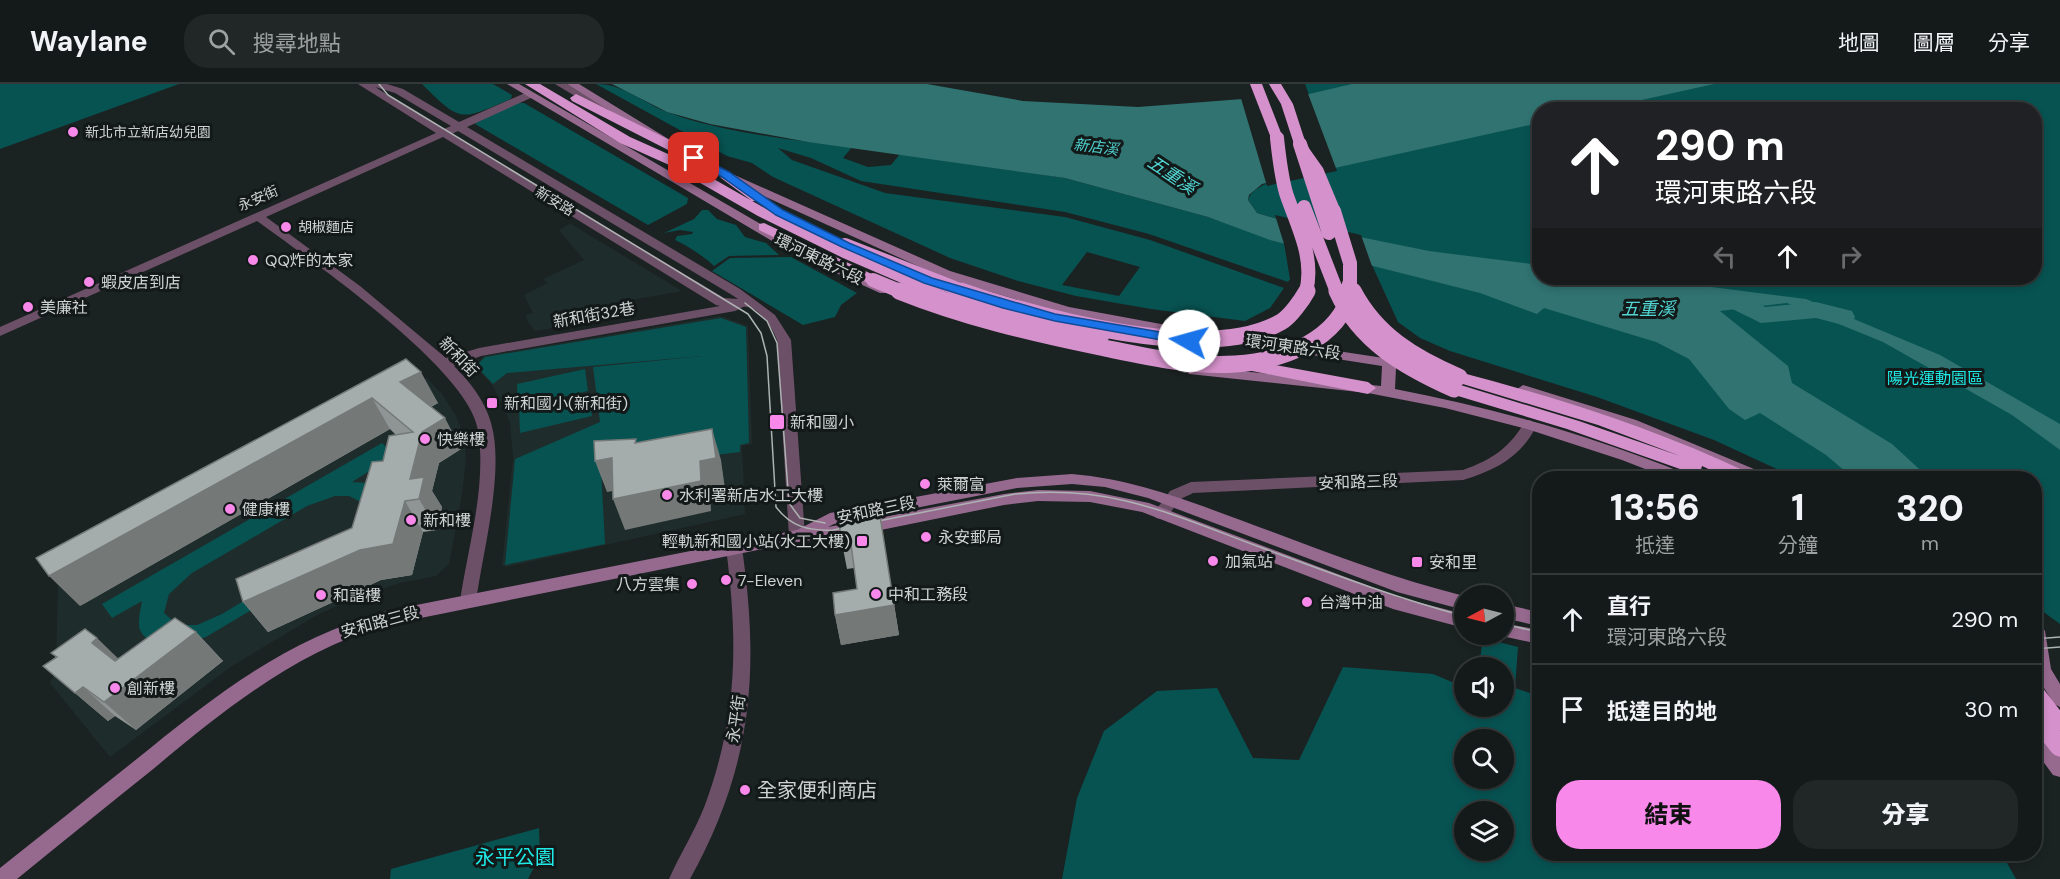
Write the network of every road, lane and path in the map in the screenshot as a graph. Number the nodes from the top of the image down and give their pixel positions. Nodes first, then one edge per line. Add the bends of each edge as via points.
1 (363, 84) edge
2 (376, 84) edge
3 (512, 84) edge
4 (551, 84) edge
5 (560, 84) edge
6 (572, 84) edge
7 (1256, 84) edge
8 (1263, 84) edge
9 (1275, 84) edge
10 (1284, 84) edge
11 (530, 89) edge
12 (1266, 104) junction
13 (1287, 104) junction
14 (456, 125) junction
15 (441, 132) junction
16 (1277, 138) junction
17 (625, 140) junction
18 (1300, 144) junction
19 (679, 150) junction
20 (726, 175) junction
21 (257, 216) junction
22 (752, 304) junction
23 (0, 332) edge
24 (1389, 362) junction
25 (444, 364) junction
26 (1456, 383) junction
27 (1368, 388) junction
28 (1388, 391) junction
29 (1530, 425) junction
30 (1664, 471) edge
31 (1670, 471) edge
32 (1698, 471) edge
33 (1713, 471) edge
34 (1727, 471) edge
35 (1745, 471) edge
36 (1170, 500) junction
37 (1161, 514) junction
38 (797, 536) junction
39 (734, 548) junction
40 (1454, 600) edge
41 (468, 601) junction
42 (1514, 613) edge
43 (1532, 617) edge
44 (1454, 618) edge
45 (1514, 632) edge
46 (1532, 636) edge
47 (2043, 680) edge
48 (2060, 699) edge
49 (2060, 718) edge
50 (2042, 720) edge
51 (2042, 723) edge
52 (2060, 727) edge
53 (2042, 738) edge
54 (2060, 738) edge
55 (2042, 746) edge
56 (2060, 746) edge
57 (2060, 769) edge
58 (2, 879) edge
59 (679, 879) edge

1 - 15 street, 新安路
2 - 14 street, 新安路 via 399,91
3 - 11 main road, 環河東路六段
4 - 19 highway
5 - 19 street
6 - 19 main road, 環河東路六段
7 - 12 highway
8 - 12 highway
9 - 13 highway
10 - 13 highway
11 - 14 street, 永安街
11 - 17 highway
11 - 27 main road, 環河東路六段 via 798,251 916,302 1034,339 1174,368
12 - 16 highway
13 - 18 highway
14 - 15 street, 永安街
14 - 22 street, 新安路
15 - 21 street, 永安街
15 - 22 street, 新安路 via 721,302
16 - 20 highway, bridge via 1280,167 1305,251 1309,282 1300,305 1289,317 1271,328 1227,340 1175,340 1055,317 960,291 845,245 780,213
16 - 26 highway, bridge via 1326,270 1347,314 1381,351 1424,377
17 - 18 highway, bridge via 653,162 745,217 927,302 1018,329 1158,358 1224,364 1290,352 1317,338 1343,310 1352,281 1348,252 1316,168
17 - 27 highway via 672,161 826,245 941,295 1110,341 1286,370
18 - 26 highway, bridge via 1316,198 1361,308 1404,350
19 - 20 main road, 環河東路六段
20 - 24 main road, 環河東路六段 via 946,274 1067,311 1193,334
21 - 23 street, 永安街
21 - 25 street, 新和街 via 329,268
22 - 25 street, 新和街32巷 via 478,351
22 - 38 street, 新安路 via 776,322 784,340
24 - 28 main road
24 - 35 main road, 環河東路六段 via 1462,375 1580,406 1672,439
25 - 41 street, 新和街 via 478,407 485,430 487,457
26 - 31 highway via 1488,405
26 - 32 highway
26 - 33 highway
26 - 34 highway via 1652,438
27 - 28 main road, 環河東路六段
28 - 29 main road, 環河東路六段
29 - 30 main road, 環河東路六段
29 - 36 street, 安和路三段 via 1521,443 1504,458 1463,475 1191,488
36 - 37 street
36 - 38 main road, 安和路三段 via 1105,482 1071,479 1017,483 830,519
36 - 40 main road, 安和路三段 via 1403,587
37 - 38 main road, 安和路三段 via 1102,498 1048,495 833,535
37 - 44 main road, 安和路三段 via 1399,604
38 - 39 main road, 安和路三段
39 - 41 main road, 安和路三段
39 - 59 street, 永平街 via 743,674 731,756 694,855
41 - 58 main road, 安和路三段 via 360,624 289,656 211,710
42 - 43 main road
45 - 46 main road
47 - 48 main road
47 - 52 highway, bridge
49 - 50 main road
51 - 56 highway, bridge
53 - 54 main road
55 - 57 main road

